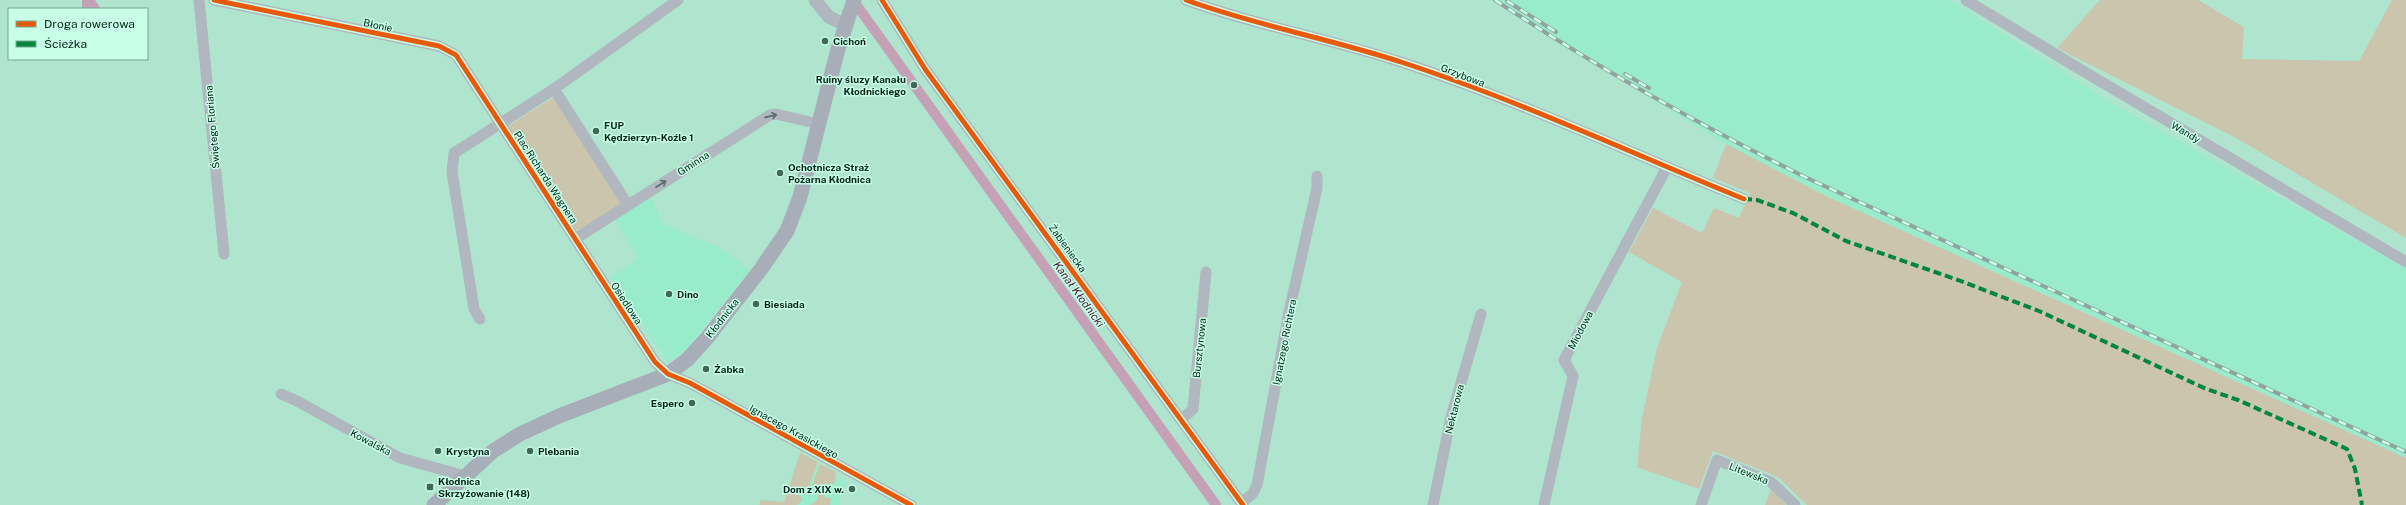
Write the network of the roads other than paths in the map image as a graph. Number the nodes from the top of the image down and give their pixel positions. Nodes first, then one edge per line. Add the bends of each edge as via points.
1 (199, 0) edge
2 (214, 0) edge
3 (678, 0) edge
4 (815, 0) edge
5 (882, 0) edge
6 (1186, 0) edge
7 (1966, 0) edge
8 (853, 5) edge
9 (846, 25) junction
10 (554, 89) junction
11 (501, 124) junction
12 (819, 124) junction
13 (1667, 167) junction
14 (1317, 176) dead end
15 (1744, 198) dead end
16 (628, 205) junction
17 (575, 239) junction
18 (224, 254) dead end
19 (2406, 262) edge
20 (1206, 272) dead end
21 (1481, 314) dead end
22 (480, 319) dead end
23 (668, 374) junction
24 (282, 394) dead end
25 (1181, 420) junction
26 (465, 476) junction
27 (1242, 504) edge
28 (434, 505) edge
29 (911, 505) edge
30 (1433, 505) edge
31 (1544, 505) edge
32 (1701, 505) edge
33 (1796, 505) edge

1 - 18 street, Świętego Floriana
2 - 11 street, Błonie via 439,46 456,54
3 - 10 street, Plac Richarda Wagnera
4 - 9 street via 829,17
5 - 25 street, Żabieniecka via 925,69
6 - 13 street, Grzybowa via 1269,27 1310,35 1404,62 1468,85
7 - 19 street, Wandy
8 - 9 main road, Kłodnicka
9 - 12 main road, Kłodnicka
10 - 11 street, Plac Richarda Wagnera
10 - 16 street
11 - 17 street, Plac Richarda Wagnera
11 - 22 street via 454,153 452,172 474,309
16 -> 12 street, Gminna via 770,115 776,114
12 - 23 main road, Kłodnicka via 800,197 787,231 707,338 687,360
13 - 15 street, Grzybowa
13 - 31 street, Miodowa via 1564,360 1573,376
14 - 27 street, Ignatzego Richtera via 1317,188 1289,312 1257,485
16 - 17 street, Gminna
17 - 23 street, Osiedlowa via 655,362
20 - 25 street, Bursztynowa via 1193,409
21 - 30 street, Nektarowa via 1451,417
23 - 26 main road, Kłodnicka via 535,426 499,447
23 - 29 street, Ignacego Krasickiego
24 - 26 street, Kowalska via 400,458
25 - 27 street, Żabieniecka
26 - 28 main road, Kłodnicka
32 - 33 street, Litewska via 1717,460 1772,482

